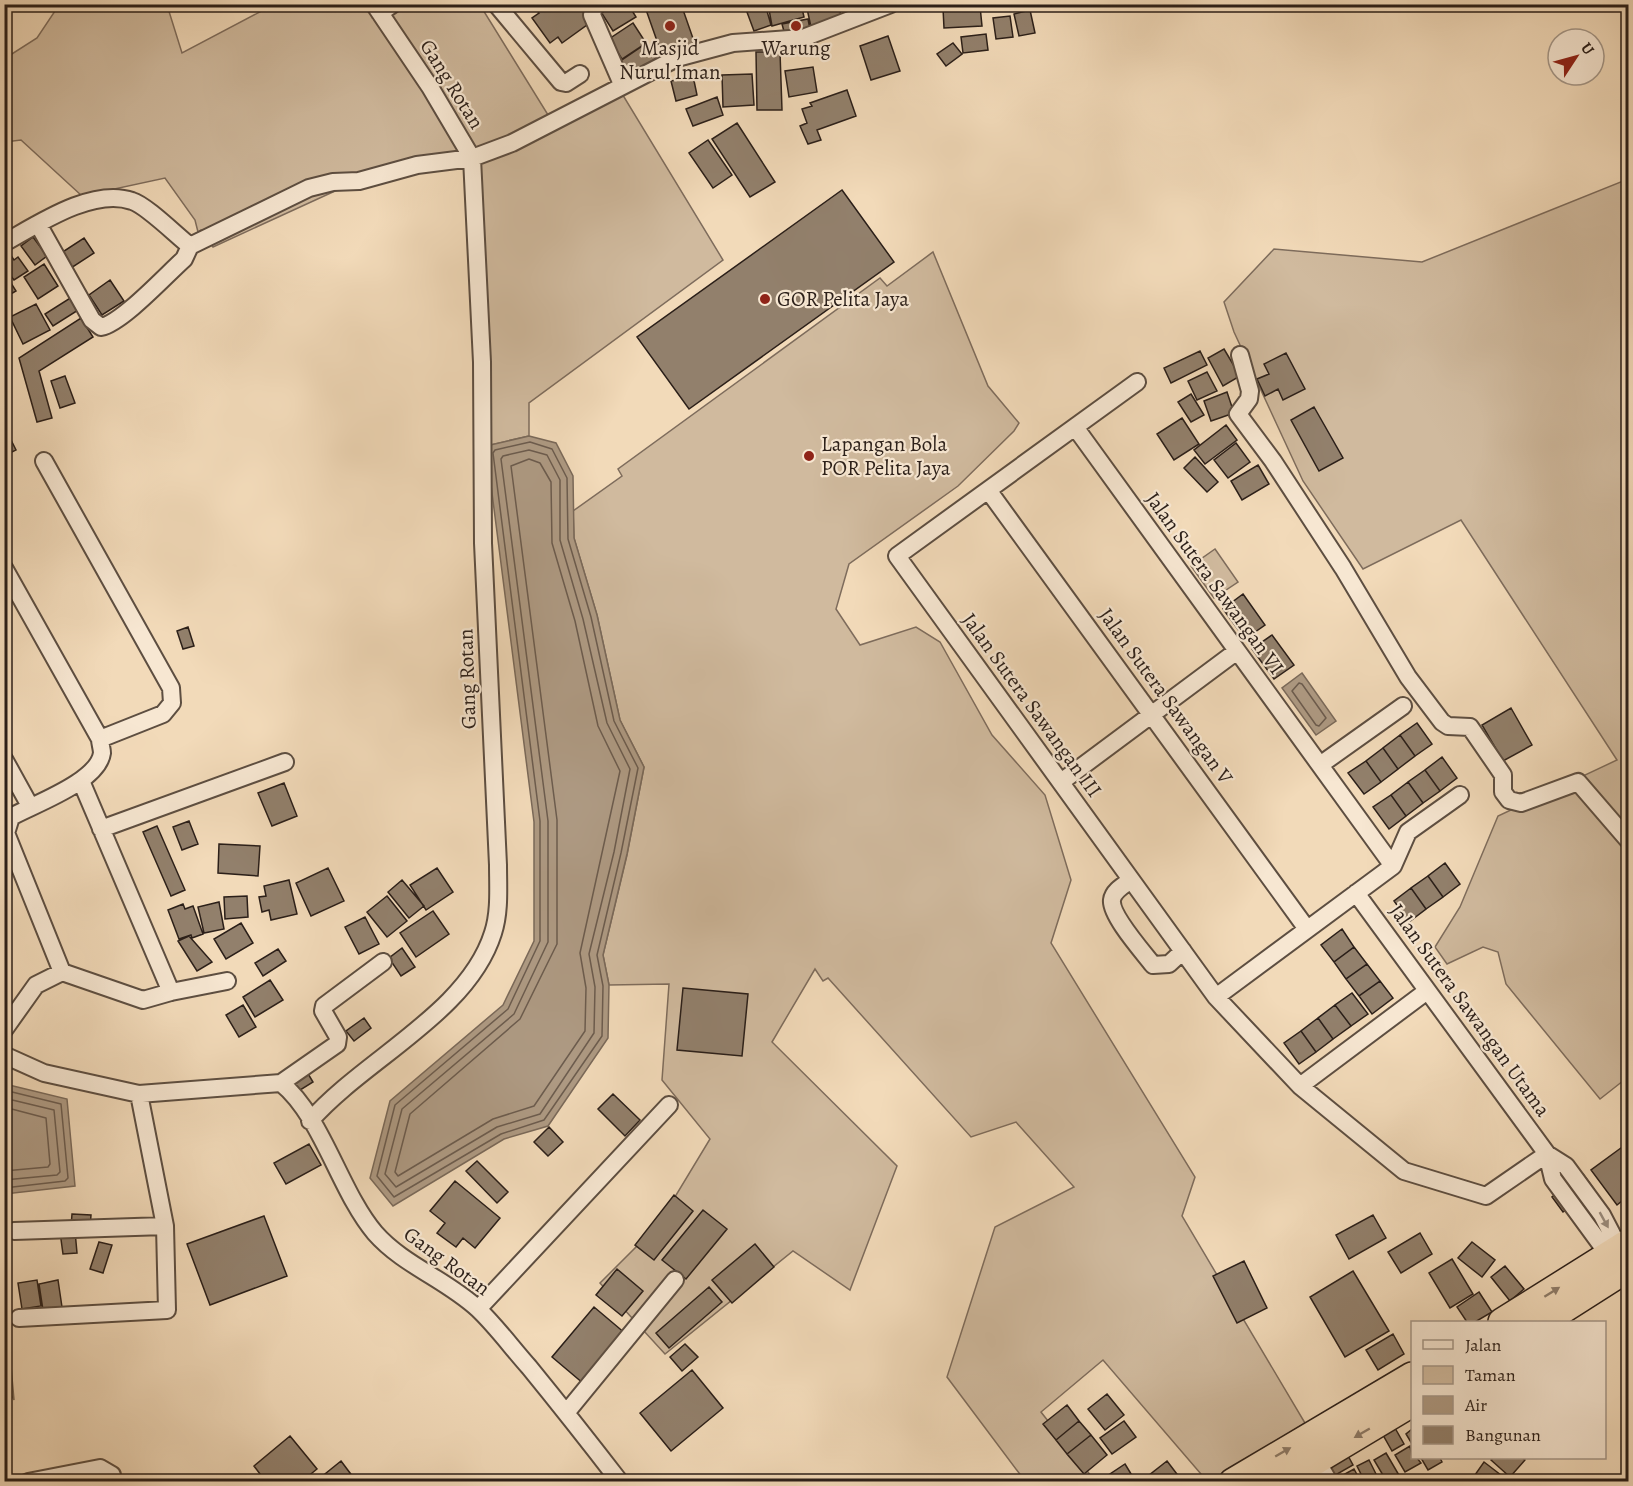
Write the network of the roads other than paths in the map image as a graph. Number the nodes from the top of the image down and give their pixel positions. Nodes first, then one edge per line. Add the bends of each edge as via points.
1 (496, 4) edge
2 (598, 4) edge
3 (891, 4) edge
4 (382, 7) edge
5 (580, 74) dead end
6 (622, 84) junction
7 (472, 158) junction
8 (38, 224) junction
9 (4, 243) edge
10 (190, 246) junction
11 (1240, 355) dead end
12 (1137, 382) dead end
13 (1075, 427) junction
14 (44, 461) dead end
15 (988, 490) junction
16 (4, 568) edge
17 (1237, 651) junction
18 (1403, 706) dead end
19 (1152, 715) junction
20 (100, 739) junction
21 (4, 759) edge
22 (285, 762) dead end
23 (1320, 765) junction
24 (81, 781) junction
25 (1061, 782) junction
26 (1460, 795) dead end
27 (30, 806) junction
28 (101, 829) junction
29 (1629, 840) edge
30 (1393, 866) junction
31 (1131, 880) junction
32 (1356, 893) junction
33 (1307, 929) junction
34 (1184, 951) junction
35 (383, 962) dead end
36 (62, 972) junction
37 (227, 981) dead end
38 (1427, 991) junction
39 (171, 992) junction
40 (1216, 996) junction
41 (4, 1029) edge
42 (4, 1055) edge
43 (281, 1083) junction
44 (1300, 1086) junction
45 (139, 1094) junction
46 (669, 1105) dead end
47 (310, 1121) junction
48 (1547, 1154) junction
49 (165, 1226) junction
50 (14, 1231) dead end
51 (1622, 1260) edge
52 (675, 1280) dead end
53 (478, 1309) junction
54 (19, 1318) dead end
55 (1506, 1321) edge
56 (1546, 1321) edge
57 (1411, 1377) edge
58 (1411, 1404) edge
59 (566, 1413) junction
60 (1323, 1470) edge
61 (28, 1482) edge
62 (113, 1482) edge
63 (620, 1482) edge
64 (1233, 1482) edge
65 (1280, 1482) edge

1 - 5 street via 561,82
2 - 6 street via 592,15
3 - 6 street, Gang Rotan via 802,38 733,43 677,58
4 - 7 street, Gang Rotan
6 - 7 street, Gang Rotan via 545,127
7 - 10 street via 417,165 359,181 309,188
7 - 47 street, Gang Rotan via 482,362 483,543 498,865 496,922 478,966 448,1003 346,1084
8 - 9 street
8 - 10 street via 100,198 119,198 134,201
8 - 10 street via 92,320 101,327 121,316 184,258
11 - 29 street via 1250,392 1238,413 1240,417 1274,461 1408,677 1442,722 1470,727 1503,775 1503,792 1509,800 1521,803 1578,782
12 - 13 street
13 - 15 street
13 - 17 street, Jalan Sutera Sawangan VI
14 - 20 street via 171,688 172,703 163,714
15 - 19 street, Jalan Sutera Sawangan V
15 - 25 street, Jalan Sutera Sawangan III via 897,556
16 - 20 street
17 - 19 street
17 - 23 street, Jalan Sutera Sawangan VI
18 - 23 street
19 - 25 street
19 - 33 street, Jalan Sutera Sawangan V
20 - 24 street via 102,753 96,768
21 - 27 street
22 - 28 street
23 - 30 street, Jalan Sutera Sawangan VI
24 - 27 street
24 - 28 street
25 - 31 street, Jalan Sutera Sawangan III
26 - 30 street via 1408,832
27 - 36 street via 11,817 6,832
28 - 39 street
30 - 32 street
31 - 34 street, Jalan Sutera Sawangan III
31 - 34 street via 1116,891 1113,910 1139,947 1153,965 1160,966 1169,964
32 - 33 street
32 - 38 street, Jalan Sutera Sawangan Utama
33 - 40 street
34 - 40 street, Jalan Sutera Sawangan III
35 - 43 street via 324,1006 338,1037 337,1044
36 - 39 street via 143,1000
36 - 41 street via 36,985
37 - 39 street
38 - 44 street
38 - 48 street, Jalan Sutera Sawangan Utama
40 - 44 street, Jalan Sutera Sawangan III
42 - 45 street via 44,1073
43 - 45 street
43 - 47 street, Gang Rotan
44 - 48 street, Jalan Sutera Sawangan III via 1404,1171 1486,1196
45 - 49 street
46 - 53 street
47 - 53 street, Gang Rotan via 374,1232 394,1251
48 - 51 street, Jalan Sutera Sawangan Utama via 1566,1166 1602,1215
49 - 50 street
49 - 54 street via 167,1310
55 -> 51 highway
51 - 56 highway
52 - 59 street
53 - 59 street, Gang Rotan
64 -> 57 highway
58 -> 60 highway
59 - 63 street, Gang Rotan
60 - 65 highway
61 - 62 street via 100,1468 112,1475

